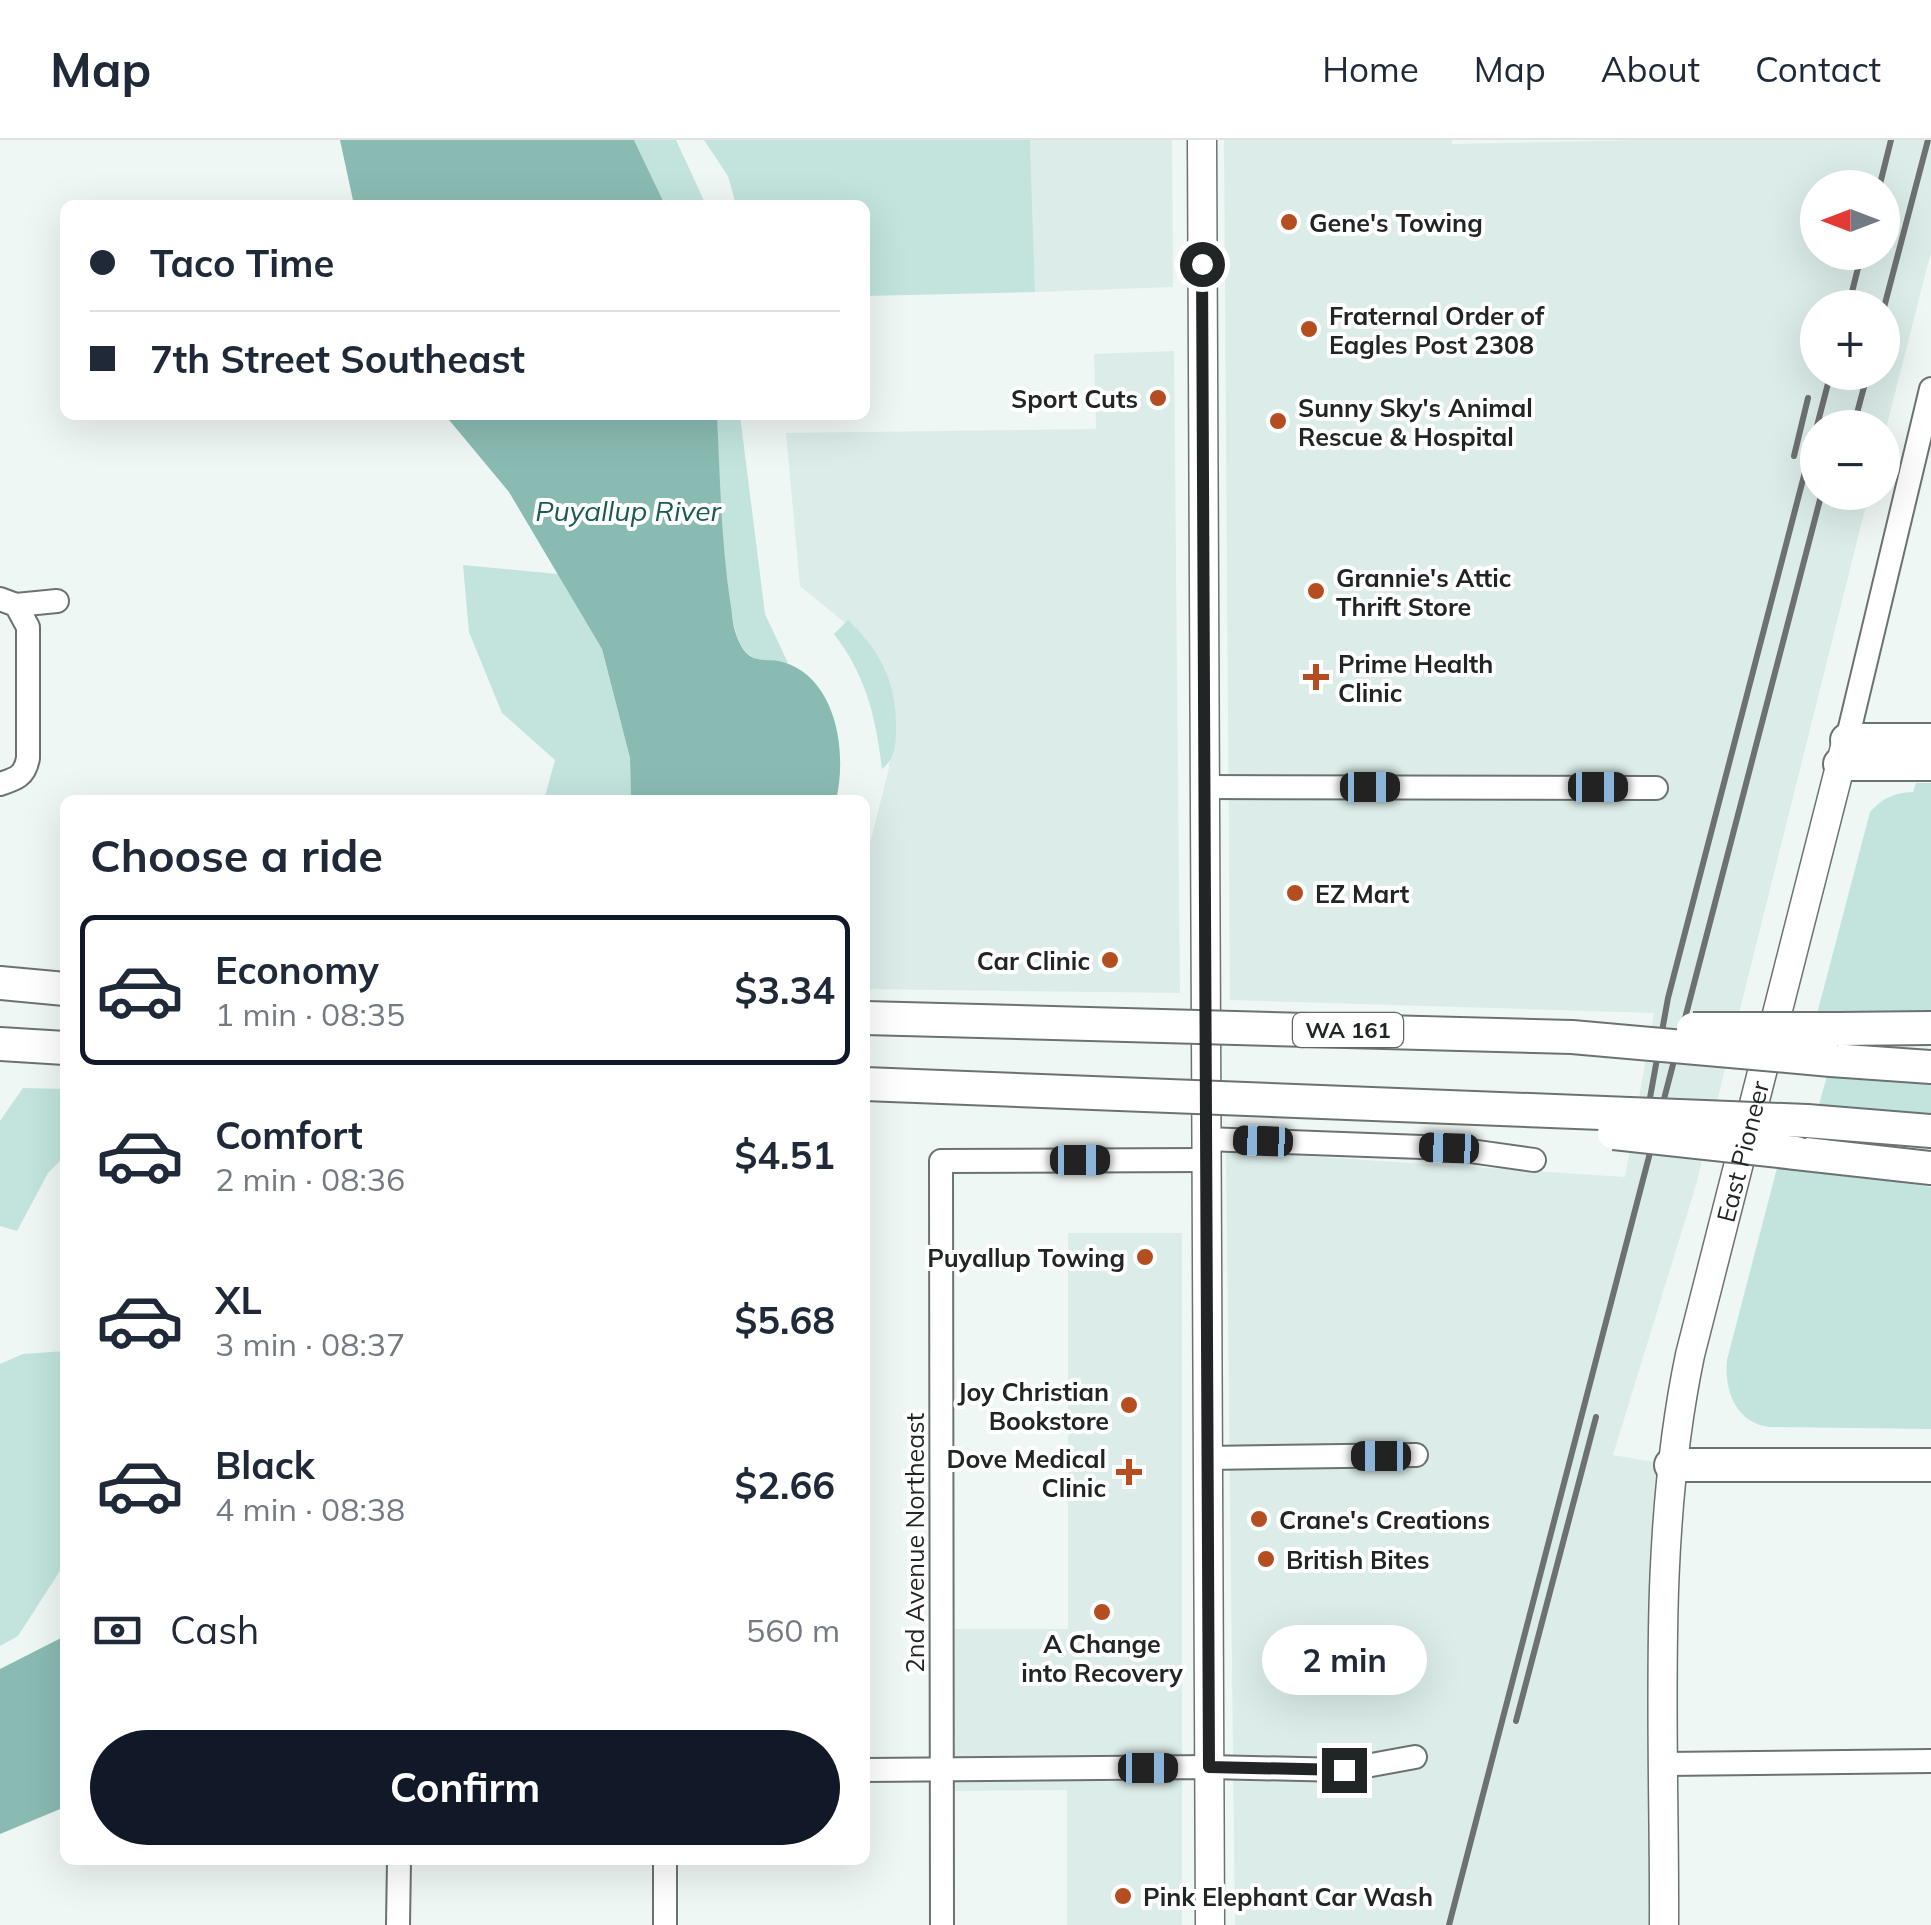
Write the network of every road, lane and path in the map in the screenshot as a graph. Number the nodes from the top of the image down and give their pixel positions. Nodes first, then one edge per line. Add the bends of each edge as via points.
1 (1202, 140) edge
2 (1931, 389) edge
3 (57, 601) dead end
4 (8, 602) edge
5 (1931, 740) edge
6 (1843, 752) junction
7 (1931, 764) edge
8 (11, 780) edge
9 (1204, 787) junction
10 (1656, 788) dead end
11 (0, 983) edge
12 (60, 988) edge
13 (870, 1018) edge
14 (1931, 1028) edge
15 (0, 1044) edge
16 (1834, 1044) junction
17 (60, 1048) edge
18 (1931, 1067) edge
19 (870, 1084) edge
20 (1366, 1102) junction
21 (1931, 1131) edge
22 (1206, 1150) junction
23 (1534, 1160) dead end
24 (1931, 1168) edge
25 (1931, 1446) edge
26 (1672, 1455) junction
27 (1416, 1456) dead end
28 (1207, 1458) junction
29 (1931, 1465) edge
30 (1415, 1757) dead end
31 (1931, 1761) edge
32 (1664, 1764) junction
33 (1209, 1767) junction
34 (941, 1769) junction
35 (870, 1770) edge
36 (399, 1865) edge
37 (665, 1865) edge
38 (398, 1925) edge
39 (665, 1925) edge
40 (942, 1925) edge
41 (1210, 1925) edge
42 (1664, 1925) edge

1 - 9 main road
2 - 6 street, East Pioneer
3 - 4 street
4 - 8 street via 28,627 28,758
5 - 6 highway
6 - 7 highway
6 - 26 main road, East Pioneer via 1690,1355
9 - 10 street
9 - 22 main road
11 - 12 highway
13 - 16 highway, WA 161, bridge
14 - 16 highway
15 - 17 highway
16 - 18 highway, WA 161
19 - 20 highway, bridge
20 - 21 highway, bridge
20 - 24 highway, bridge
22 - 23 street via 1449,1148
22 - 28 main road
22 - 34 street, 2nd Avenue Northeast via 941,1161
25 - 26 highway
26 - 29 highway
26 - 32 main road, East Pioneer
27 - 28 street
28 - 33 main road
30 - 33 street via 1344,1770
31 - 32 street
32 - 42 main road, East Pioneer
33 - 34 street
33 - 41 main road
34 - 35 street
34 - 40 street, 2nd Avenue Northeast
36 - 38 street
37 - 39 street

